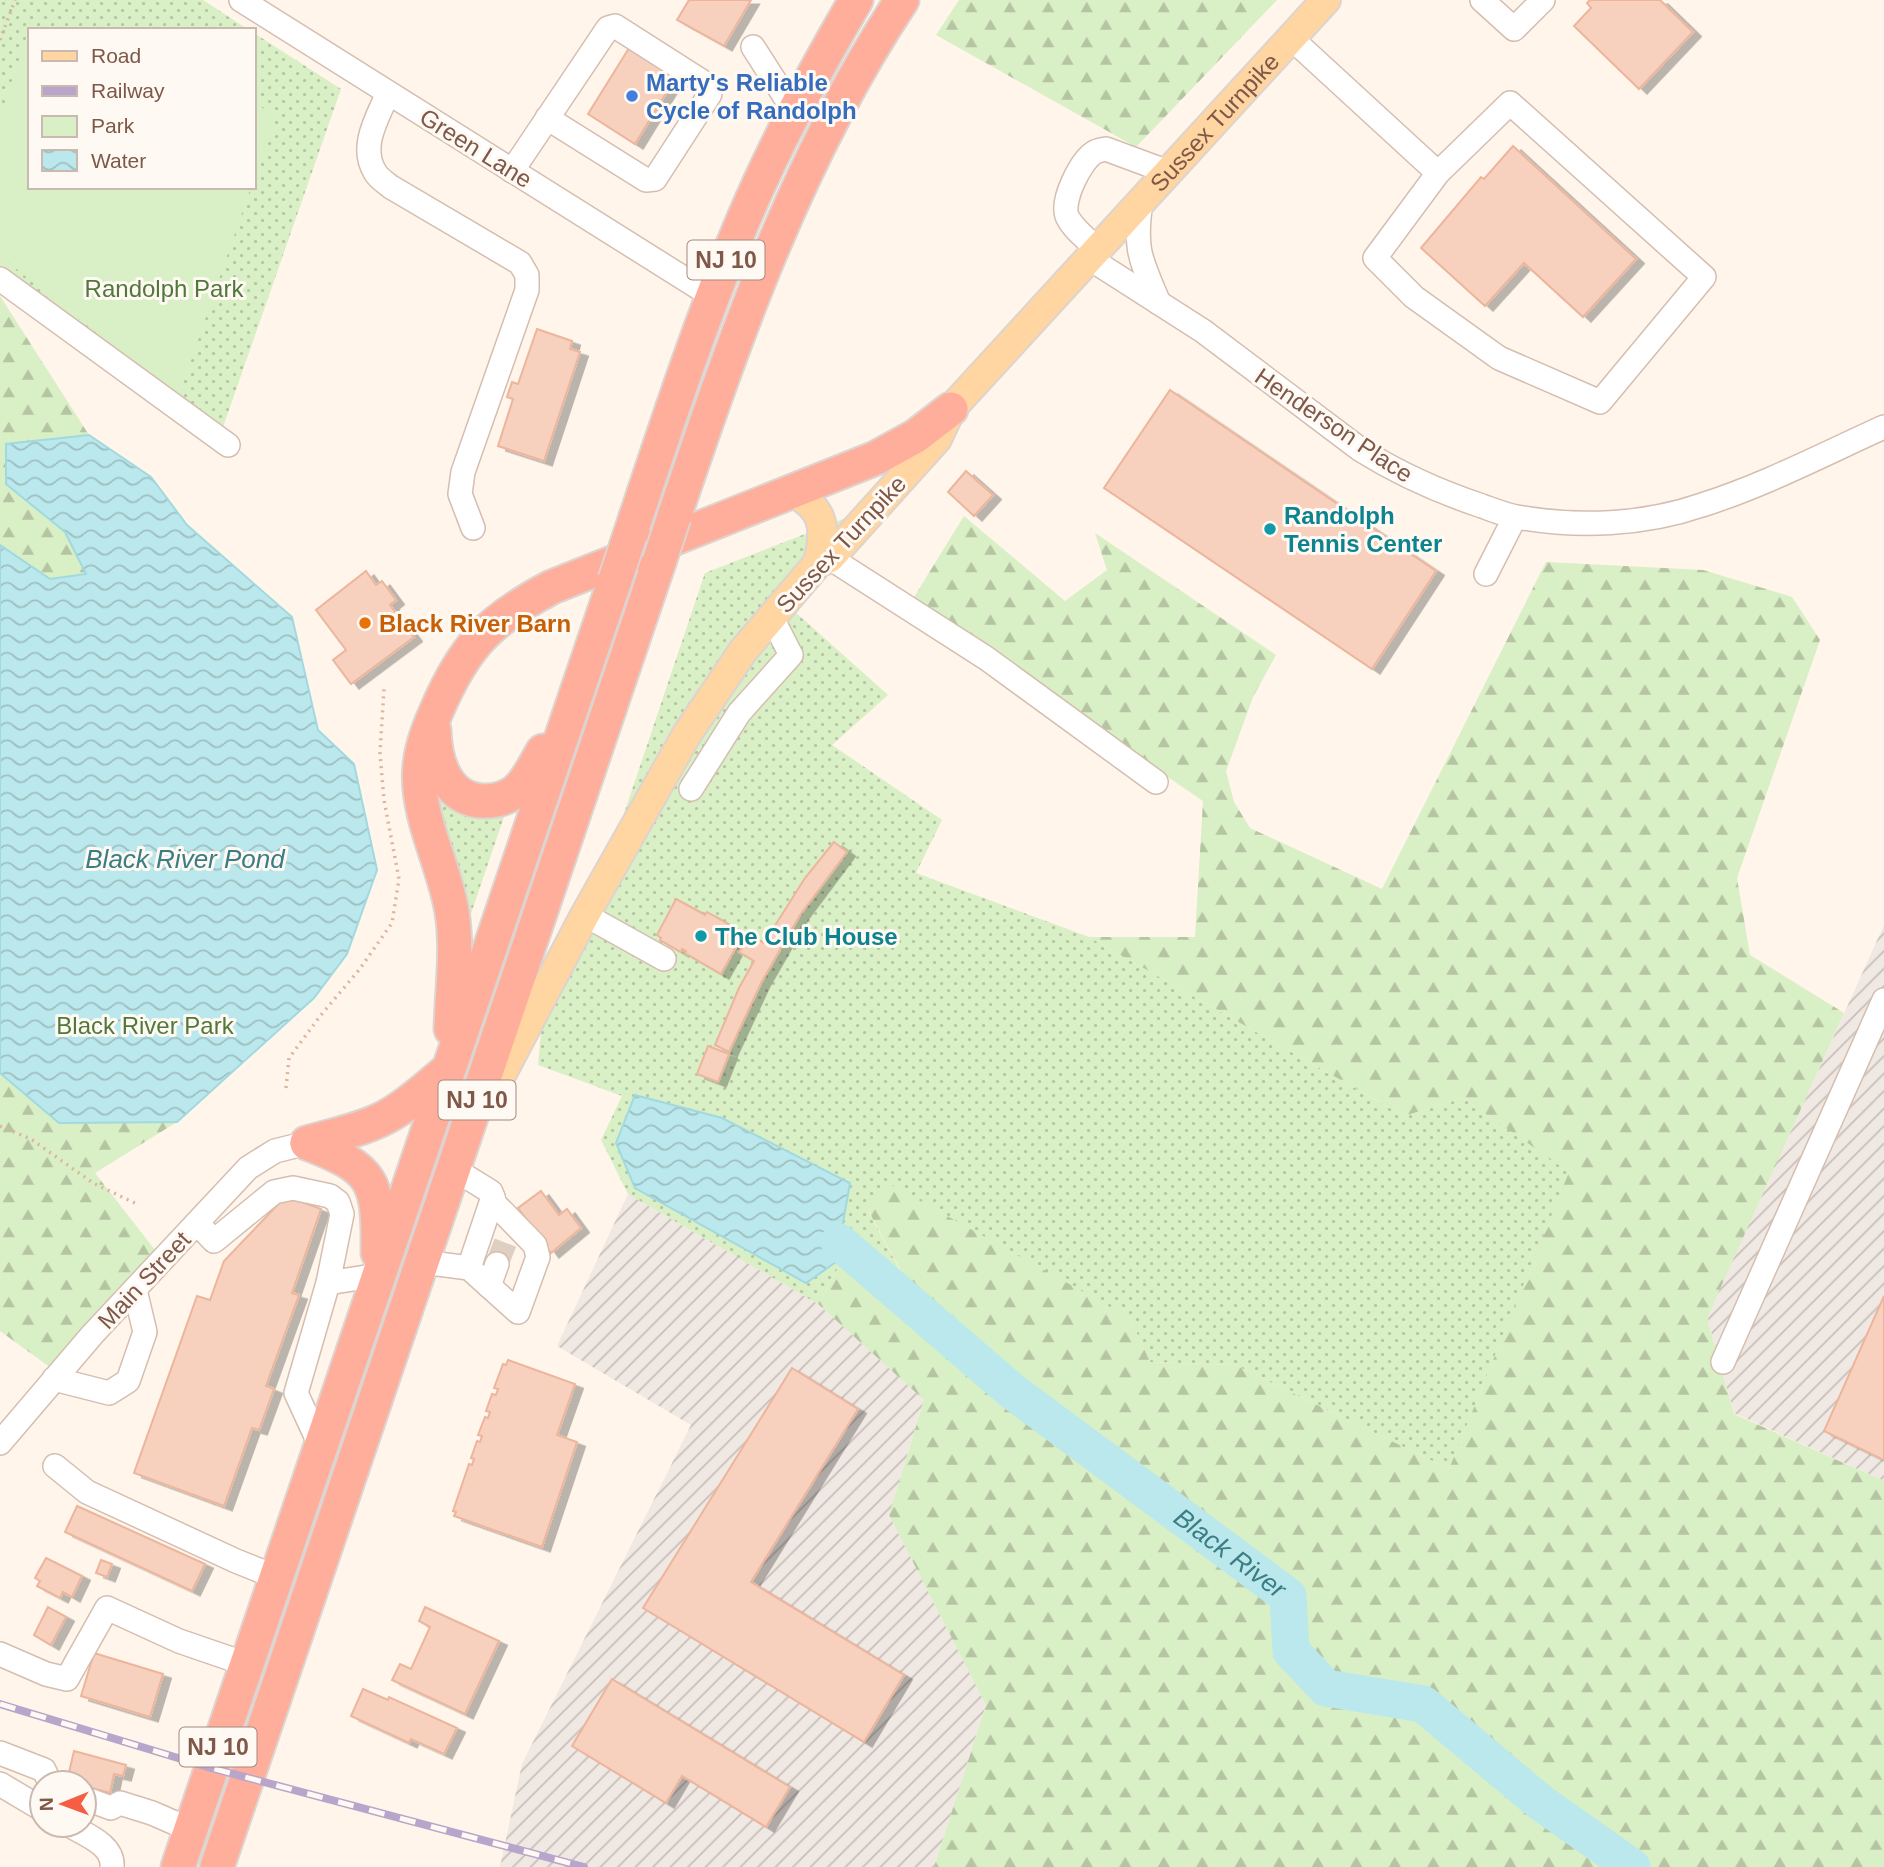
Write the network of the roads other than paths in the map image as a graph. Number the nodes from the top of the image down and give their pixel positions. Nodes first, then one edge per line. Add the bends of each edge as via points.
1 (241, 0) edge
2 (856, 0) edge
3 (902, 0) edge
4 (1326, 0) edge
5 (1482, 0) edge
6 (1543, 0) edge
7 (1291, 38) junction
8 (753, 47) dead end
9 (388, 93) junction
10 (794, 111) junction
11 (547, 118) junction
12 (512, 171) junction
13 (1168, 172) junction
14 (1438, 173) junction
15 (1142, 201) junction
16 (1093, 253) junction
17 (0, 279) edge
18 (712, 296) junction
19 (1159, 303) junction
20 (951, 408) junction
21 (1884, 427) edge
22 (228, 445) dead end
23 (792, 492) junction
24 (1515, 517) junction
25 (473, 528) dead end
26 (824, 561) junction
27 (1486, 574) dead end
28 (772, 618) junction
29 (578, 688) junction
30 (437, 710) junction
31 (1156, 782) dead end
32 (691, 789) dead end
33 (585, 915) junction
34 (664, 959) dead end
35 (1884, 1000) edge
36 (449, 1068) junction
37 (307, 1143) junction
38 (455, 1166) junction
39 (493, 1197) junction
40 (197, 1223) junction
41 (423, 1262) junction
42 (469, 1268) junction
43 (378, 1275) junction
44 (328, 1283) junction
45 (135, 1290) junction
46 (1723, 1362) dead end
47 (54, 1379) junction
48 (0, 1443) edge
49 (320, 1445) junction
50 (55, 1466) dead end
51 (276, 1577) junction
52 (0, 1654) edge
53 (246, 1664) junction
54 (0, 1753) edge
55 (41, 1769) edge
56 (0, 1784) edge
57 (28, 1801) edge
58 (98, 1803) edge
59 (191, 1830) junction
60 (93, 1839) edge
61 (113, 1863) edge
62 (222, 1866) edge
63 (178, 1867) edge

1 - 9 street, Green Lane
2 - 10 highway, NJ 10
3 - 38 highway, NJ 10, bridge via 843,97 793,197 735,338
4 - 7 main road, Sussex Turnpike
5 - 6 street via 1514,29
7 - 13 main road, Sussex Turnpike
7 - 14 street
8 - 10 street
9 - 12 street, Green Lane
9 - 25 street via 370,134 368,153 375,174 520,263 527,275 527,290 463,472 460,494
10 - 18 highway, NJ 10
11 - 11 street via 646,180 655,179 710,94 709,86 615,26 608,29
11 - 12 street
12 - 18 street, Green Lane
13 - 15 main road, Sussex Turnpike
13 - 16 street, Henderson Place via 1106,149 1088,158 1065,207
14 - 14 street via 1375,258 1414,297 1499,358 1600,402 1704,277 1510,103
15 - 16 main road, Sussex Turnpike
15 - 19 street via 1139,255
16 - 19 street, Henderson Place
16 - 20 main road, Sussex Turnpike
17 - 22 street
18 - 29 highway, NJ 10, bridge
19 - 24 street, Henderson Place via 1361,450 1414,481
20 - 23 highway via 916,436 876,458
20 - 26 main road, Sussex Turnpike via 937,439
21 - 24 street, Henderson Place via 1769,480 1668,515 1607,522
23 - 26 main road via 806,499 822,523
23 - 30 highway via 552,587 517,606 492,625 460,662
24 - 27 street
26 - 28 main road, Sussex Turnpike
26 - 31 street via 986,658
28 - 32 street via 792,655 739,713
28 - 33 main road, Sussex Turnpike via 711,695
29 - 30 highway via 525,781 509,795 492,801 465,797 442,774 434,742
29 - 36 highway, NJ 10
30 - 36 highway via 423,742 419,768 422,804 453,915
33 - 34 street
33 - 38 main road, Sussex Turnpike
35 - 46 street
36 - 37 highway via 389,1116
36 - 43 highway, NJ 10
37 - 40 street, Main Street via 275,1151 248,1168
37 - 43 highway via 355,1164 373,1188
38 - 39 street
38 - 41 highway, NJ 10
39 - 42 street
39 - 42 street via 510,1229 535,1245 538,1257 518,1312 493,1275
40 - 44 street via 214,1241 283,1188 330,1196 342,1214
40 - 45 street, Main Street
41 - 42 street
41 - 62 highway, NJ 10
43 - 44 street
43 - 49 highway, NJ 10
44 - 49 street via 296,1393
45 - 47 street, Main Street
45 - 47 street via 145,1332 128,1381 109,1393
47 - 48 street, Main Street
49 - 51 highway, NJ 10
50 - 51 street via 87,1492
51 - 53 highway, NJ 10
52 - 53 street via 67,1679 107,1608 178,1641
53 - 59 highway, NJ 10
54 - 55 street
56 - 57 street
58 - 59 street via 111,1808 120,1803
59 - 63 highway, NJ 10
60 - 61 street via 102,1844

